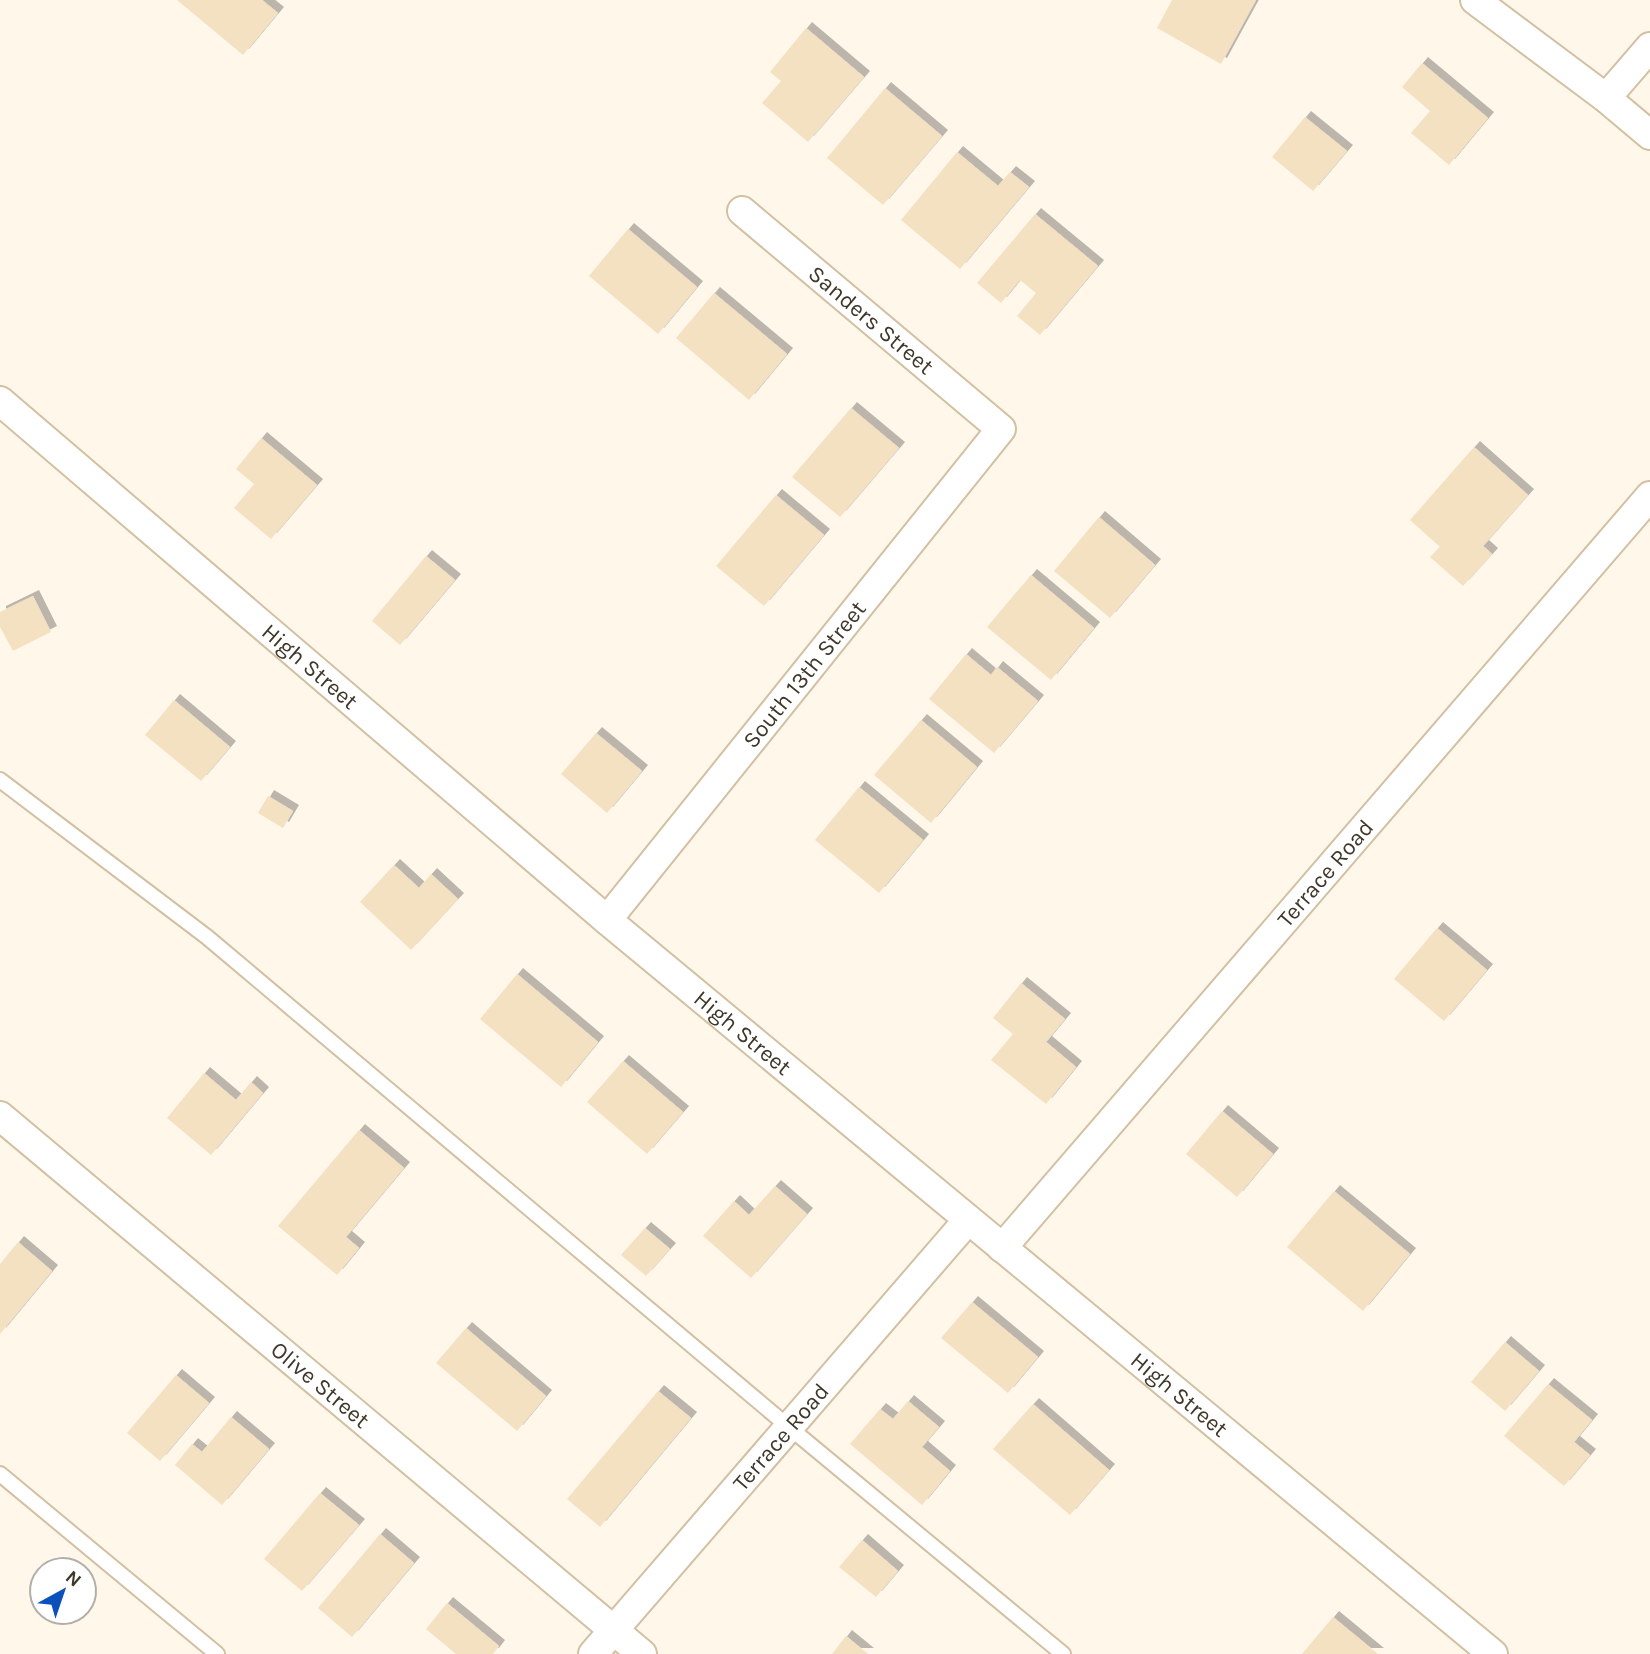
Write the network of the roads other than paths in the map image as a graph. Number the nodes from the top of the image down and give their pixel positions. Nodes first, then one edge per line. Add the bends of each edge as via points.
1 (1475, 0) edge
2 (1650, 47) edge
3 (1606, 98) junction
4 (1650, 135) edge
5 (741, 211) dead end
6 (0, 401) edge
7 (1001, 429) joint
8 (1650, 496) edge
9 (0, 780) edge
10 (607, 920) junction
11 (0, 1116) edge
12 (968, 1220) junction
13 (1002, 1248) junction
14 (790, 1428) junction
15 (0, 1474) edge
16 (614, 1630) junction
17 (217, 1654) edge
18 (593, 1654) edge
19 (642, 1654) edge
20 (1062, 1654) edge
21 (1493, 1654) edge

1 - 3 street
2 - 3 street
3 - 4 street
5 - 7 street, Sanders Street
6 - 10 street, High Street
7 - 10 street, South 13th Street
8 - 13 street, Terrace Road
9 - 14 lane via 207,937
10 - 12 street, High Street
11 - 16 street, Olive Street
12 - 13 street, High Street
12 - 14 street, Terrace Road
13 - 21 street, High Street
14 - 16 street, Terrace Road
14 - 20 lane
15 - 17 lane
16 - 18 street, Terrace Road
16 - 19 street, Olive Street

